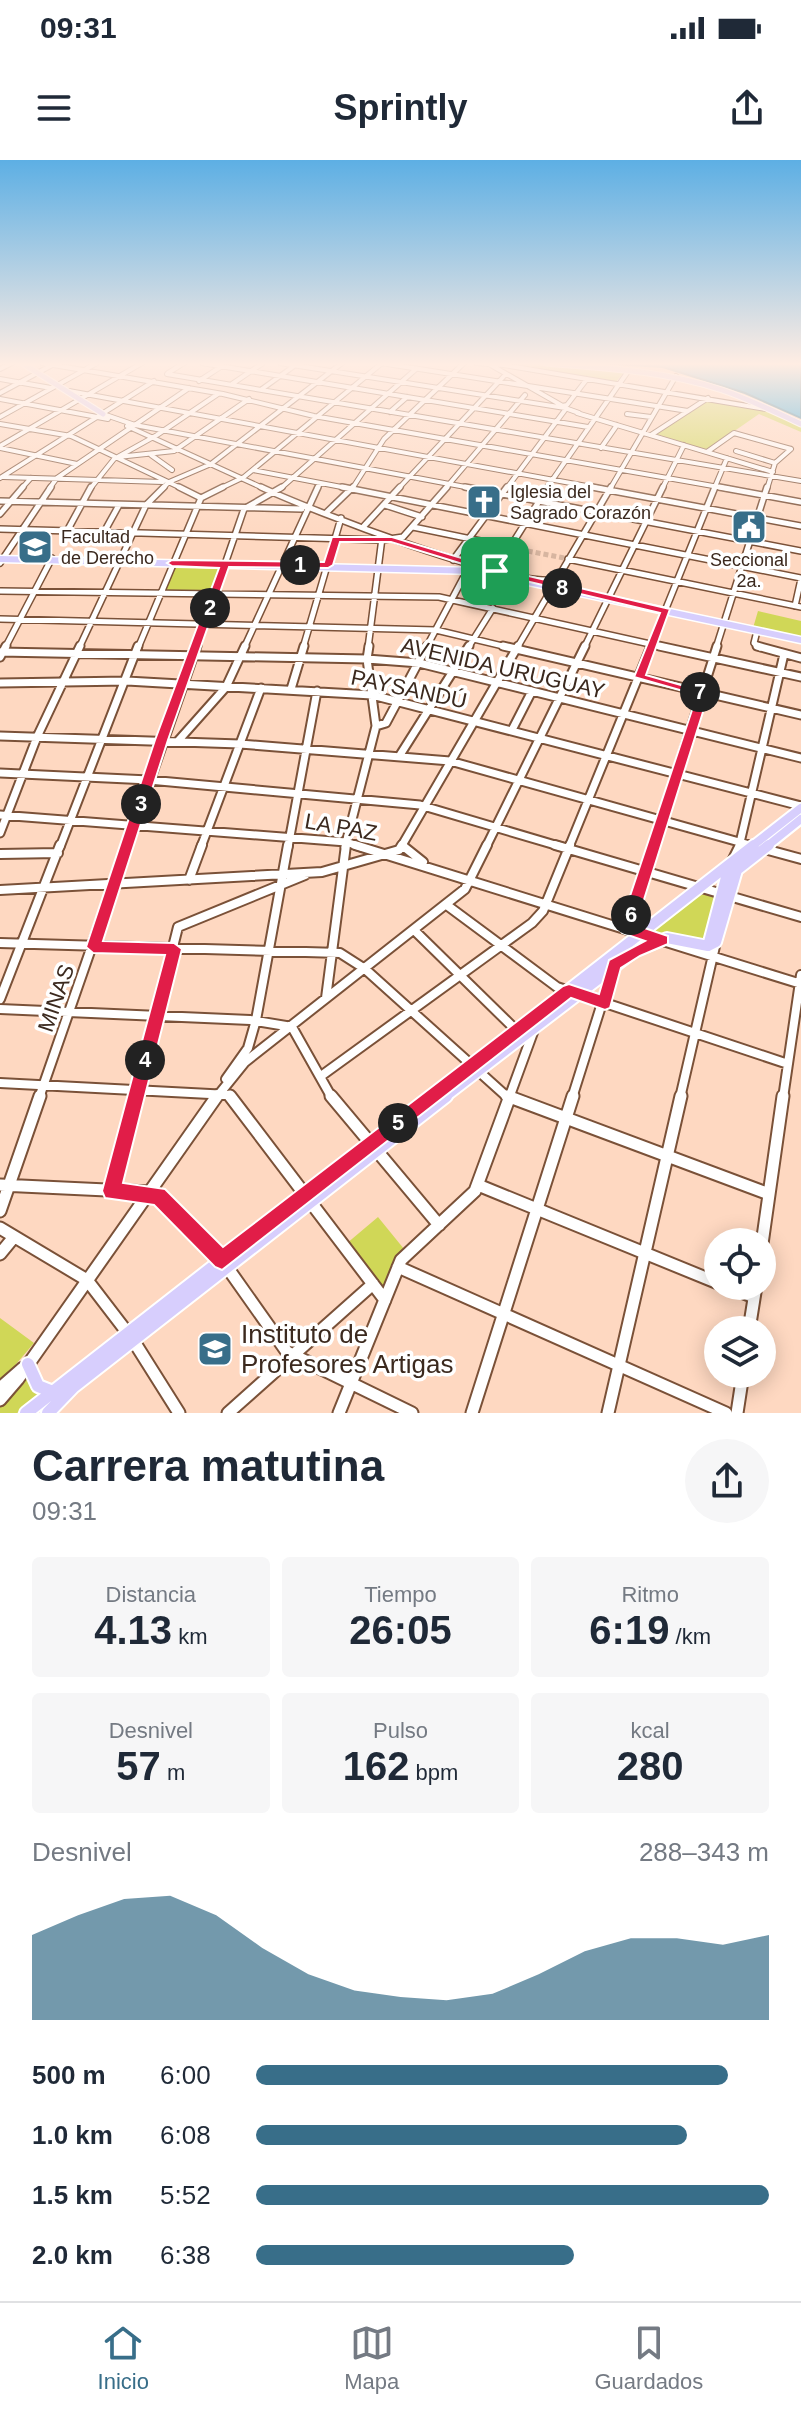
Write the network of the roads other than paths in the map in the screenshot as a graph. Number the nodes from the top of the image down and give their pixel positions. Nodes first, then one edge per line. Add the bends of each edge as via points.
1 (42, 421) edge
2 (91, 421) edge
3 (118, 421) edge
4 (140, 421) edge
5 (177, 421) edge
6 (217, 421) edge
7 (232, 421) edge
8 (266, 421) edge
9 (311, 421) edge
10 (327, 421) edge
11 (341, 421) edge
12 (358, 421) edge
13 (402, 421) edge
14 (445, 421) edge
15 (461, 421) edge
16 (503, 421) edge
17 (553, 421) edge
18 (592, 421) edge
19 (606, 421) edge
20 (649, 421) edge
21 (672, 421) edge
22 (556, 422) junction
23 (0, 424) edge
24 (355, 424) junction
25 (459, 424) junction
26 (617, 425) junction
27 (133, 426) junction
28 (259, 427) junction
29 (342, 427) dead end
30 (588, 427) junction
31 (29, 429) junction
32 (165, 430) junction
33 (393, 430) junction
34 (496, 430) junction
35 (643, 432) junction
36 (297, 433) junction
37 (68, 435) junction
38 (651, 435) junction
39 (196, 436) junction
40 (152, 438) junction
41 (543, 438) junction
42 (754, 438) junction
43 (444, 439) junction
44 (335, 441) junction
45 (237, 444) junction
46 (577, 444) junction
47 (684, 445) junction
48 (482, 446) junction
49 (0, 447) edge
50 (377, 448) junction
51 (601, 448) junction
52 (99, 449) junction
53 (176, 450) junction
54 (276, 451) junction
55 (736, 451) junction
56 (707, 452) junction
57 (631, 453) junction
58 (150, 454) junction
59 (531, 455) junction
60 (36, 456) junction
61 (116, 457) junction
62 (428, 457) junction
63 (727, 458) junction
64 (315, 459) junction
65 (565, 461) junction
66 (677, 461) junction
67 (775, 463) junction
68 (77, 464) junction
69 (209, 464) junction
70 (466, 464) junction
71 (365, 468) junction
72 (724, 468) junction
73 (172, 470) dead end
74 (253, 470) junction
75 (620, 470) junction
76 (517, 474) junction
77 (772, 474) junction
78 (1, 477) edge
79 (411, 477) junction
80 (31, 478) junction
81 (293, 478) junction
82 (56, 479) junction
83 (241, 479) junction
84 (667, 479) junction
85 (552, 480) junction
86 (95, 481) junction
87 (801, 481) edge
88 (169, 482) junction
89 (320, 483) junction
90 (449, 484) junction
91 (716, 487) junction
92 (352, 489) junction
93 (609, 491) junction
94 (274, 494) junction
95 (502, 494) junction
96 (766, 496) junction
97 (392, 497) junction
98 (201, 498) junction
99 (658, 499) junction
100 (0, 501) edge
101 (538, 501) junction
102 (13, 502) junction
103 (801, 502) edge
104 (41, 503) junction
105 (81, 504) junction
106 (119, 505) junction
107 (146, 505) junction
108 (385, 505) junction
109 (432, 505) junction
110 (197, 506) junction
111 (246, 507) junction
112 (308, 508) junction
113 (708, 509) junction
114 (323, 512) junction
115 (597, 512) junction
116 (0, 514) edge
117 (486, 516) junction
118 (422, 517) junction
119 (341, 518) junction
120 (759, 518) junction
121 (647, 521) junction
122 (523, 523) junction
123 (364, 526) junction
124 (801, 526) edge
125 (413, 527) junction
126 (0, 529) edge
127 (381, 531) junction
128 (699, 531) junction
129 (20, 532) junction
130 (66, 533) junction
131 (103, 534) junction
132 (132, 535) junction
133 (583, 535) junction
134 (185, 536) junction
135 (234, 537) junction
136 (295, 538) junction
137 (336, 539) junction
138 (395, 539) junction
139 (468, 539) junction
140 (382, 540) junction
141 (752, 541) junction
142 (635, 545) junction
143 (510, 547) junction
144 (801, 551) edge
145 (689, 556) junction
146 (1, 559) edge
147 (52, 559) junction
148 (453, 559) junction
149 (567, 559) junction
150 (119, 561) junction
151 (173, 562) junction
152 (226, 564) junction
153 (282, 565) junction
154 (328, 566) junction
155 (377, 567) junction
156 (744, 567) junction
157 (469, 570) junction
158 (495, 571) junction
159 (623, 571) junction
160 (558, 578) junction
161 (801, 578) edge
162 (532, 580) junction
163 (678, 582) junction
164 (553, 587) junction
165 (0, 591) edge
166 (37, 591) junction
167 (106, 592) junction
168 (159, 593) junction
169 (215, 594) junction
170 (735, 594) junction
171 (268, 596) junction
172 (319, 597) junction
173 (373, 597) junction
174 (454, 599) junction
175 (609, 599) junction
176 (798, 606) edge
177 (493, 608) junction
178 (666, 611) junction
179 (536, 617) junction
180 (0, 619) edge
181 (21, 619) junction
182 (91, 621) junction
183 (148, 623) junction
184 (726, 624) junction
185 (204, 625) junction
186 (254, 625) junction
187 (311, 627) junction
188 (370, 628) junction
189 (436, 630) junction
190 (594, 630) junction
191 (757, 631) junction
192 (475, 639) junction
193 (801, 640) edge
194 (653, 644) junction
195 (518, 649) junction
196 (1, 654) edge
197 (77, 654) junction
198 (784, 654) junction
199 (137, 655) junction
200 (193, 656) junction
201 (239, 657) junction
202 (301, 658) junction
203 (715, 658) junction
204 (801, 658) edge
205 (367, 659) junction
206 (419, 663) junction
207 (578, 663) junction
208 (454, 672) junction
209 (780, 673) junction
210 (639, 677) junction
211 (801, 677) edge
212 (64, 679) junction
213 (127, 681) junction
214 (0, 683) edge
215 (183, 683) junction
216 (497, 683) junction
217 (227, 685) junction
218 (261, 688) junction
219 (291, 689) junction
220 (317, 691) junction
221 (532, 691) junction
222 (703, 693) junction
223 (372, 695) junction
224 (561, 698) junction
225 (399, 700) junction
226 (431, 709) junction
227 (773, 709) junction
228 (624, 714) junction
229 (801, 715) edge
230 (475, 720) junction
231 (376, 726) junction
232 (512, 730) junction
233 (691, 731) junction
234 (0, 736) edge
235 (37, 737) junction
236 (103, 738) junction
237 (541, 738) junction
238 (162, 740) junction
239 (178, 741) junction
240 (240, 744) junction
241 (305, 748) junction
242 (763, 749) junction
243 (368, 752) junction
244 (400, 755) junction
245 (607, 755) junction
246 (801, 758) edge
247 (450, 761) junction
248 (0, 773) edge
249 (24, 774) junction
250 (677, 774) junction
251 (88, 777) junction
252 (149, 780) junction
253 (520, 780) junction
254 (224, 787) junction
255 (298, 794) junction
256 (753, 794) junction
257 (356, 799) junction
258 (589, 800) junction
259 (426, 807) junction
260 (801, 807) edge
261 (4, 816) edge
262 (801, 819) edge
263 (72, 820) junction
264 (662, 821) junction
265 (133, 825) junction
266 (496, 828) junction
267 (207, 831) junction
268 (0, 833) edge
269 (290, 836) junction
270 (346, 842) junction
271 (746, 844) junction
272 (403, 846) junction
273 (569, 849) junction
274 (762, 849) junction
275 (58, 853) junction
276 (0, 854) edge
277 (387, 854) junction
278 (801, 859) edge
279 (730, 863) junction
280 (342, 866) junction
281 (430, 868) junction
282 (311, 872) junction
283 (646, 872) junction
284 (283, 874) junction
285 (189, 880) junction
286 (470, 880) junction
287 (114, 884) junction
288 (281, 885) junction
289 (700, 887) junction
290 (45, 888) junction
291 (0, 890) edge
292 (724, 894) junction
293 (546, 904) junction
294 (448, 906) junction
295 (801, 917) edge
296 (627, 929) junction
297 (415, 931) junction
298 (640, 933) junction
299 (662, 940) junction
300 (0, 943) edge
301 (22, 944) junction
302 (501, 945) junction
303 (93, 947) junction
304 (712, 948) junction
305 (174, 949) junction
306 (270, 952) junction
307 (332, 953) junction
308 (614, 964) junction
309 (365, 969) junction
310 (460, 975) junction
311 (801, 981) edge
312 (572, 992) junction
313 (0, 999) edge
314 (326, 999) junction
315 (605, 1003) junction
316 (0, 1009) edge
317 (412, 1009) junction
318 (70, 1012) junction
319 (157, 1016) junction
320 (256, 1020) junction
321 (290, 1026) junction
322 (696, 1033) junction
323 (522, 1036) junction
324 (788, 1064) junction
325 (475, 1067) junction
326 (321, 1076) junction
327 (0, 1083) edge
328 (45, 1085) junction
329 (138, 1090) junction
330 (219, 1093) junction
331 (510, 1097) junction
332 (566, 1118) junction
333 (373, 1147) junction
334 (668, 1156) junction
335 (5, 1185) edge
336 (478, 1185) junction
337 (111, 1191) junction
338 (149, 1192) junction
339 (769, 1194) junction
340 (307, 1198) junction
341 (537, 1209) junction
342 (0, 1211) edge
343 (439, 1225) junction
344 (0, 1228) edge
345 (764, 1228) edge
346 (14, 1237) junction
347 (645, 1253) junction
348 (0, 1254) edge
349 (224, 1263) junction
350 (400, 1264) junction
351 (704, 1277) edge
352 (87, 1280) junction
353 (373, 1284) junction
354 (385, 1300) junction
355 (504, 1315) junction
356 (131, 1336) junction
357 (291, 1356) junction
358 (28, 1364) junction
359 (619, 1366) junction
360 (351, 1383) junction
361 (0, 1388) edge
362 (741, 1388) edge
363 (53, 1392) junction
364 (0, 1400) edge
365 (26, 1413) edge
366 (48, 1413) edge
367 (179, 1413) edge
368 (228, 1413) edge
369 (339, 1413) edge
370 (412, 1413) edge
371 (472, 1413) edge
372 (608, 1413) edge
373 (726, 1413) edge
374 (737, 1413) edge

1 - 31 street
2 - 37 street
3 - 27 street
4 - 27 street
5 - 32 street
6 - 39 street
7 - 28 street
8 - 28 street
9 - 36 street
10 - 29 street
11 - 24 street
12 - 24 street
13 - 33 street
14 - 25 street
15 - 25 street
16 - 34 street
17 - 22 street
18 - 30 street
19 - 26 street
20 - 35 street
21 - 38 street
22 - 30 street
22 - 41 street
23 - 31 street
24 - 33 street
24 - 44 street
25 - 34 street
25 - 43 street
26 - 35 street
26 - 51 street
27 - 32 street
27 - 40 street
27 - 52 street
28 - 36 street
28 - 45 street
30 - 46 street
31 - 37 street
31 - 49 street
32 - 39 street
32 - 40 street
33 - 43 street
33 - 50 street
34 - 41 street
34 - 48 street
35 - 38 street
35 - 57 street
36 - 44 street
36 - 54 street
37 - 52 street
37 - 60 street
38 - 47 street
39 - 45 street
39 - 53 street
40 - 53 street
40 - 61 street
41 - 46 street
41 - 59 street
42 - 55 street
42 - 56 street via 734,433
42 - 67 street via 791,449
43 - 48 street
43 - 62 street
44 - 50 street
44 - 64 street
45 - 54 street
45 - 69 street
46 - 51 street
46 - 65 street
47 - 56 street
47 - 66 street
48 - 59 street
48 - 70 street
49 - 60 street
50 - 62 street
50 - 71 street
51 - 57 street
52 - 61 street
52 - 68 street
53 - 58 street
53 - 69 street
54 - 64 street
54 - 74 street
55 - 63 street
55 - 67 street
56 - 63 street
57 - 66 street
57 - 75 street
58 - 61 street
58 - 73 street
59 - 65 street
59 - 76 street
60 - 68 street
60 - 78 street
61 - 86 street
61 - 88 street
62 - 70 street
62 - 79 street
63 - 72 street
63 - 77 street
64 - 71 street
64 - 81 street
65 - 75 street
65 - 85 street
66 - 72 street
66 - 84 street
67 - 77 street
68 - 82 street
69 - 83 street
69 - 88 street
70 - 76 street
70 - 90 street
71 - 79 street
71 - 92 street
72 - 77 street
72 - 91 street
74 - 81 street
74 - 83 street
75 - 84 street
75 - 93 street
76 - 85 street
76 - 95 street
77 - 87 street
77 - 96 street
78 - 80 street
79 - 90 street
79 - 97 street
80 - 82 street
80 - 102 street
81 - 89 street
81 - 94 street
82 - 86 street
82 - 104 street
83 - 94 street
83 - 98 street
84 - 91 street
84 - 99 street
85 - 93 street
85 - 101 street
86 - 88 street
86 - 105 street
88 - 98 street
88 - 107 street
89 - 92 street
89 - 112 street
90 - 95 street
90 - 109 street
91 - 96 street
91 - 113 street
92 - 97 street
92 - 114 street
93 - 99 street
93 - 115 street
94 - 111 street
94 - 112 street
95 - 101 street
95 - 117 street
96 - 103 street
96 - 120 street
97 - 108 street
97 - 109 street
98 - 110 street
99 - 113 street
99 - 121 street
100 - 102 street
101 - 115 street
101 - 122 street
102 - 104 street
102 - 116 street
104 - 105 street
104 - 129 street
105 - 106 street
105 - 130 street
106 - 107 street
106 - 131 street
107 - 110 street
107 - 132 street
108 - 118 street
108 - 123 street
109 - 117 street
109 - 118 street
110 - 111 street
110 - 134 street
111 - 112 street
111 - 135 street, MINAS
112 - 114 street
112 - 136 street
113 - 120 street
113 - 128 street
114 - 119 street
115 - 121 street
115 - 133 street
117 - 122 street
117 - 139 street
118 - 125 street
119 - 123 street
119 - 137 street
120 - 124 street
120 - 141 street
121 - 128 street
121 - 142 street
122 - 133 street
122 - 143 street
123 - 127 street
125 - 138 street
125 - 139 street
126 - 129 street
127 - 138 street
127 - 140 street
128 - 141 street
128 - 145 street
129 - 130 street
129 - 146 street
130 - 131 street
131 - 132 street
132 - 134 street
132 - 150 street
133 - 142 street
133 - 149 street
134 - 135 street
134 - 151 street
135 - 136 street
135 - 152 street, MINAS
136 - 137 street
136 - 153 street
137 - 140 street
137 - 154 street
138 - 140 street
138 - 148 street
139 - 143 street
139 - 148 street
140 - 155 street
141 - 144 street
141 - 156 street
142 - 145 street
142 - 159 street
143 - 158 street
145 - 156 street
145 - 163 street
146 - 147 main road
147 - 150 main road
147 - 166 street
148 - 157 street
148 - 158 street
149 - 159 street
149 - 160 street
150 - 151 main road
150 - 167 street
151 - 152 main road
151 - 168 street
152 - 153 main road
152 - 169 street, MINAS
153 - 154 main road
153 - 171 street
154 - 155 main road
154 - 172 street
155 - 157 main road
155 - 173 street
156 - 161 street
156 - 170 street
157 - 162 main road
157 - 164 main road
157 - 174 street
158 - 162 street
159 - 163 street
159 - 175 street
160 - 162 street
160 - 164 street
161 - 176 street
162 - 164 main road
163 - 170 street
163 - 178 street
164 - 175 main road
164 - 179 street
165 - 166 street
166 - 167 street
166 - 181 street
167 - 168 street
167 - 182 street
168 - 169 street
168 - 183 street
169 - 171 street
169 - 185 street, MINAS
170 - 176 street
170 - 184 street
171 - 172 street
171 - 186 street
172 - 173 street
172 - 187 street
173 - 174 street
173 - 188 street
174 - 177 street
174 - 189 street
175 - 178 main road
175 - 190 street
177 - 179 street
177 - 192 street
178 - 184 main road
178 - 194 street
179 - 190 street
179 - 195 street
180 - 181 street
181 - 182 street
181 - 196 street
182 - 183 street
182 - 197 street
183 - 185 street
183 - 199 street
184 - 191 main road
184 - 203 street
185 - 186 street
185 - 200 street, MINAS
186 - 187 street
186 - 201 street
187 - 188 street
187 - 202 street
188 - 189 street
188 - 205 street
189 - 192 street
189 - 206 street
190 - 194 street
190 - 207 street
191 - 193 main road
191 - 198 street via 756,646
192 - 195 street
192 - 208 street
194 - 203 street
194 - 210 street
195 - 207 street
195 - 216 street
196 - 197 street, AVENIDA URUGUAY
197 - 199 street, AVENIDA URUGUAY
197 - 212 street
198 - 204 street
198 - 209 street
199 - 200 street, AVENIDA URUGUAY
199 - 213 street
200 - 201 street, AVENIDA URUGUAY
200 - 215 street, MINAS
201 - 202 street, AVENIDA URUGUAY
201 - 217 street
202 - 205 street, AVENIDA URUGUAY
202 - 219 street
203 - 209 street
203 - 222 street
205 - 206 street, AVENIDA URUGUAY
205 - 223 street
206 - 208 street, AVENIDA URUGUAY
206 - 225 street
207 - 210 street
207 - 224 street
208 - 216 street, AVENIDA URUGUAY
208 - 226 street
209 - 211 street
209 - 227 street
210 - 222 street
210 - 228 street
212 - 213 street, PAYSANDÚ
212 - 214 street, PAYSANDÚ
212 - 235 street
213 - 215 street, PAYSANDÚ
213 - 236 street
215 - 217 street, PAYSANDÚ
215 - 238 street, MINAS
216 - 221 street, AVENIDA URUGUAY
216 - 230 street
217 - 218 street, PAYSANDÚ
217 - 239 street
218 - 219 street, PAYSANDÚ
218 - 240 street
219 - 220 street, PAYSANDÚ
220 - 223 street, PAYSANDÚ
220 - 241 street
221 - 224 street, AVENIDA URUGUAY
221 - 232 street
222 - 227 street
222 - 233 street
223 - 225 street, PAYSANDÚ
223 - 231 street
224 - 228 street, AVENIDA URUGUAY
224 - 237 street
225 - 226 street, PAYSANDÚ
225 - 231 street via 386,723
226 - 230 street, PAYSANDÚ
226 - 244 street
227 - 229 street
227 - 242 street
228 - 233 street, AVENIDA URUGUAY
228 - 245 street
230 - 232 street, PAYSANDÚ
230 - 247 street
231 - 243 street
232 - 237 street, PAYSANDÚ
233 - 242 street, AVENIDA URUGUAY
233 - 250 street
234 - 235 street
235 - 236 street
235 - 249 street
236 - 238 street
236 - 251 street
237 - 245 street, PAYSANDÚ
237 - 253 street
238 - 239 street
238 - 252 street, MINAS
239 - 240 street
240 - 241 street
240 - 254 street
241 - 243 street
241 - 255 street
242 - 246 street, AVENIDA URUGUAY
242 - 256 street
243 - 244 street
243 - 257 street
244 - 247 street
245 - 250 street, PAYSANDÚ
245 - 258 street
247 - 253 street
247 - 259 street
248 - 249 street
249 - 251 street
249 - 261 street
250 - 256 street, PAYSANDÚ
250 - 264 street
251 - 252 street
251 - 263 street
252 - 254 street
252 - 265 street, MINAS
253 - 258 street
253 - 266 street
254 - 255 street
254 - 267 street
255 - 257 street
255 - 269 street
256 - 260 street, PAYSANDÚ
256 - 271 street
257 - 259 street
257 - 270 street
258 - 264 street
258 - 273 street
259 - 266 street
259 - 272 street
260 - 271 main road
261 - 263 street, LA PAZ
261 - 268 street
262 - 274 main road
263 - 265 street, LA PAZ
263 - 275 street
264 - 271 street
264 - 283 street
265 - 267 street, LA PAZ
265 - 287 street, MINAS
266 - 273 street
266 - 286 street
267 - 269 street, LA PAZ
267 - 285 street
269 - 270 street, LA PAZ
269 - 284 street
270 - 277 street, LA PAZ
270 - 280 street
271 - 274 street
271 - 279 main road
272 - 277 street
272 - 281 street
273 - 283 street
273 - 293 street
274 - 278 street
274 - 292 main road via 737,870
275 - 276 street
275 - 290 street
277 - 280 street
277 - 281 street, LA PAZ
279 - 289 main road
279 - 292 main road
280 - 282 street
280 - 307 street
281 - 286 street, LA PAZ
282 - 284 street
282 - 288 street
283 - 289 street
283 - 296 street
284 - 285 street
284 - 288 street
285 - 287 street
286 - 293 street, LA PAZ
286 - 294 street
287 - 290 street
287 - 303 street, MINAS
288 - 305 street via 178,927
288 - 306 street
289 - 292 street
289 - 298 main road
290 - 291 street
290 - 301 street
292 - 295 street
292 - 304 main road
293 - 296 street, LA PAZ
293 - 302 street via 537,918
294 - 297 street
294 - 302 street
296 - 298 street, LA PAZ
297 - 309 street
297 - 310 street
298 - 299 street, LA PAZ
298 - 312 main road
299 - 304 main road, LA PAZ via 677,938
299 - 308 main road
300 - 301 street
301 - 303 street
301 - 313 street
302 - 310 street
302 - 312 street via 554,985
303 - 305 street
303 - 318 street, MINAS
304 - 311 street, LA PAZ
304 - 322 street
305 - 306 street
305 - 319 street
306 - 307 street
306 - 320 street
307 - 309 street
307 - 314 street
308 - 312 main road
308 - 315 street
309 - 314 street
309 - 317 street
310 - 317 street
310 - 323 street
311 - 324 street
312 - 315 street
312 - 323 main road
312 - 323 main road
314 - 321 street
315 - 322 street
315 - 332 street
316 - 318 street
317 - 325 street
317 - 326 street
318 - 319 street
318 - 328 street, MINAS
319 - 320 street
319 - 329 street
320 - 321 street
320 - 330 street via 248,1048
321 - 326 street
321 - 330 street via 249,1058
322 - 324 street
322 - 334 street
323 - 325 main road
323 - 331 street
324 - 339 street
325 - 331 street
325 - 333 main road
326 - 333 street
327 - 328 street
328 - 329 street
328 - 335 street, MINAS
329 - 330 street
329 - 337 street
330 - 338 street
330 - 340 street via 232,1098
331 - 332 street
331 - 336 street
332 - 334 street
332 - 341 street
333 - 340 main road
333 - 343 street
334 - 339 street
334 - 347 street
335 - 337 street
335 - 342 street, MINAS
336 - 341 street
336 - 343 street
337 - 338 street
338 - 349 street
338 - 352 street
339 - 345 street
340 - 349 main road
340 - 353 street
341 - 347 street
341 - 355 street
343 - 350 street
344 - 346 street
346 - 348 street
346 - 352 street
347 - 351 street
347 - 359 street
349 - 356 main road
349 - 357 street
350 - 354 street
350 - 355 street
352 - 356 street
352 - 358 street
353 - 354 street
353 - 357 street
354 - 360 street
355 - 359 street
355 - 371 street
356 - 363 main road
356 - 366 main road
356 - 367 street
357 - 360 street
357 - 368 street
358 - 361 street
358 - 363 main road via 38,1386
358 - 364 street
359 - 372 street
359 - 373 street
360 - 369 street
360 - 370 street
362 - 374 street
363 - 365 main road

